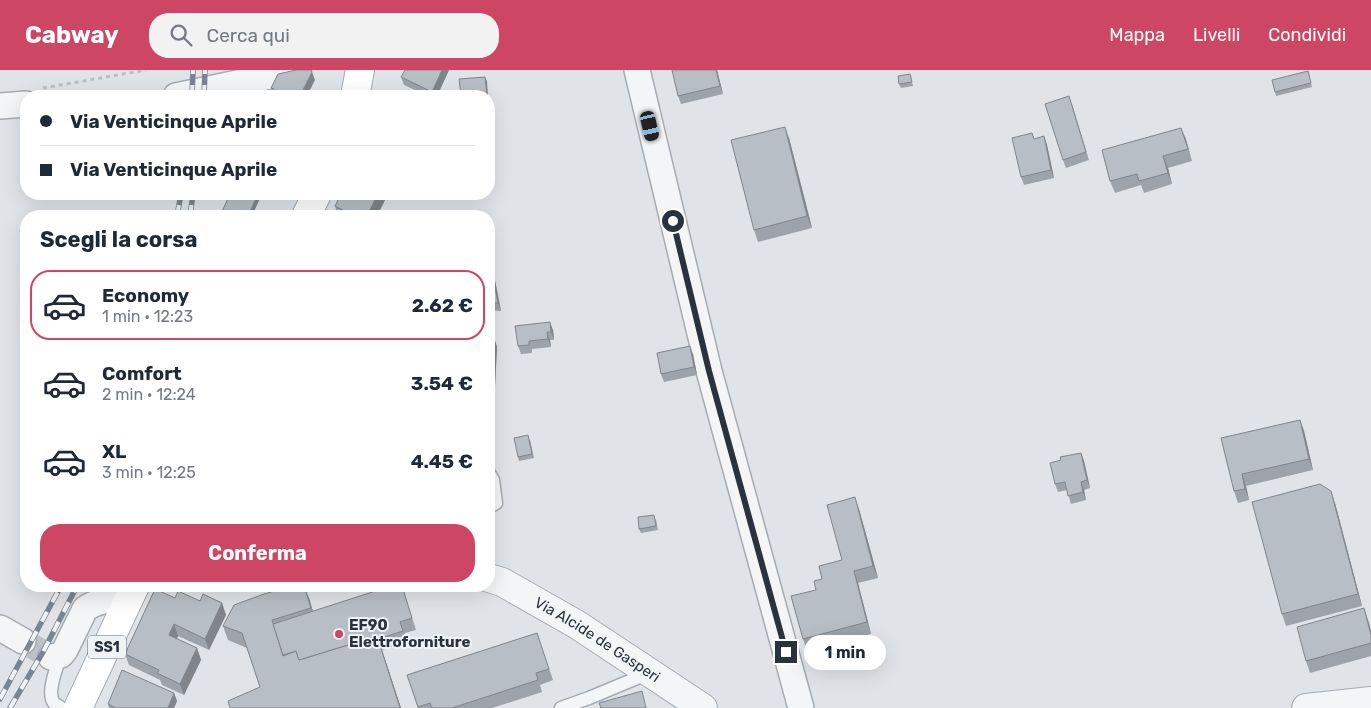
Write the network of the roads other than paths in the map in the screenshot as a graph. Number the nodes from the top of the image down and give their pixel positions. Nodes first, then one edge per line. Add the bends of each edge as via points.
1 (298, 70) edge
2 (360, 70) edge
3 (637, 70) edge
4 (204, 90) edge
5 (356, 90) edge
6 (20, 101) edge
7 (0, 106) edge
8 (495, 580) edge
9 (132, 593) edge
10 (0, 628) edge
11 (24, 641) tunnel mouth
12 (56, 656) joint
13 (649, 672) junction
14 (1371, 701) edge
15 (1314, 707) edge
16 (61, 708) edge
17 (78, 708) edge
18 (561, 708) edge
19 (702, 708) edge
20 (801, 708) edge

1 - 4 street
2 - 5 main road
3 - 20 street via 709,371
6 - 7 street
8 - 13 street, Via Alcide de Gasperi via 576,624
9 - 12 street via 85,609 65,650
9 - 17 main road, SS1
10 - 11 street
12 - 16 lane via 51,696
13 - 18 lane
13 - 19 street, Via Alcide de Gasperi
14 - 15 street

